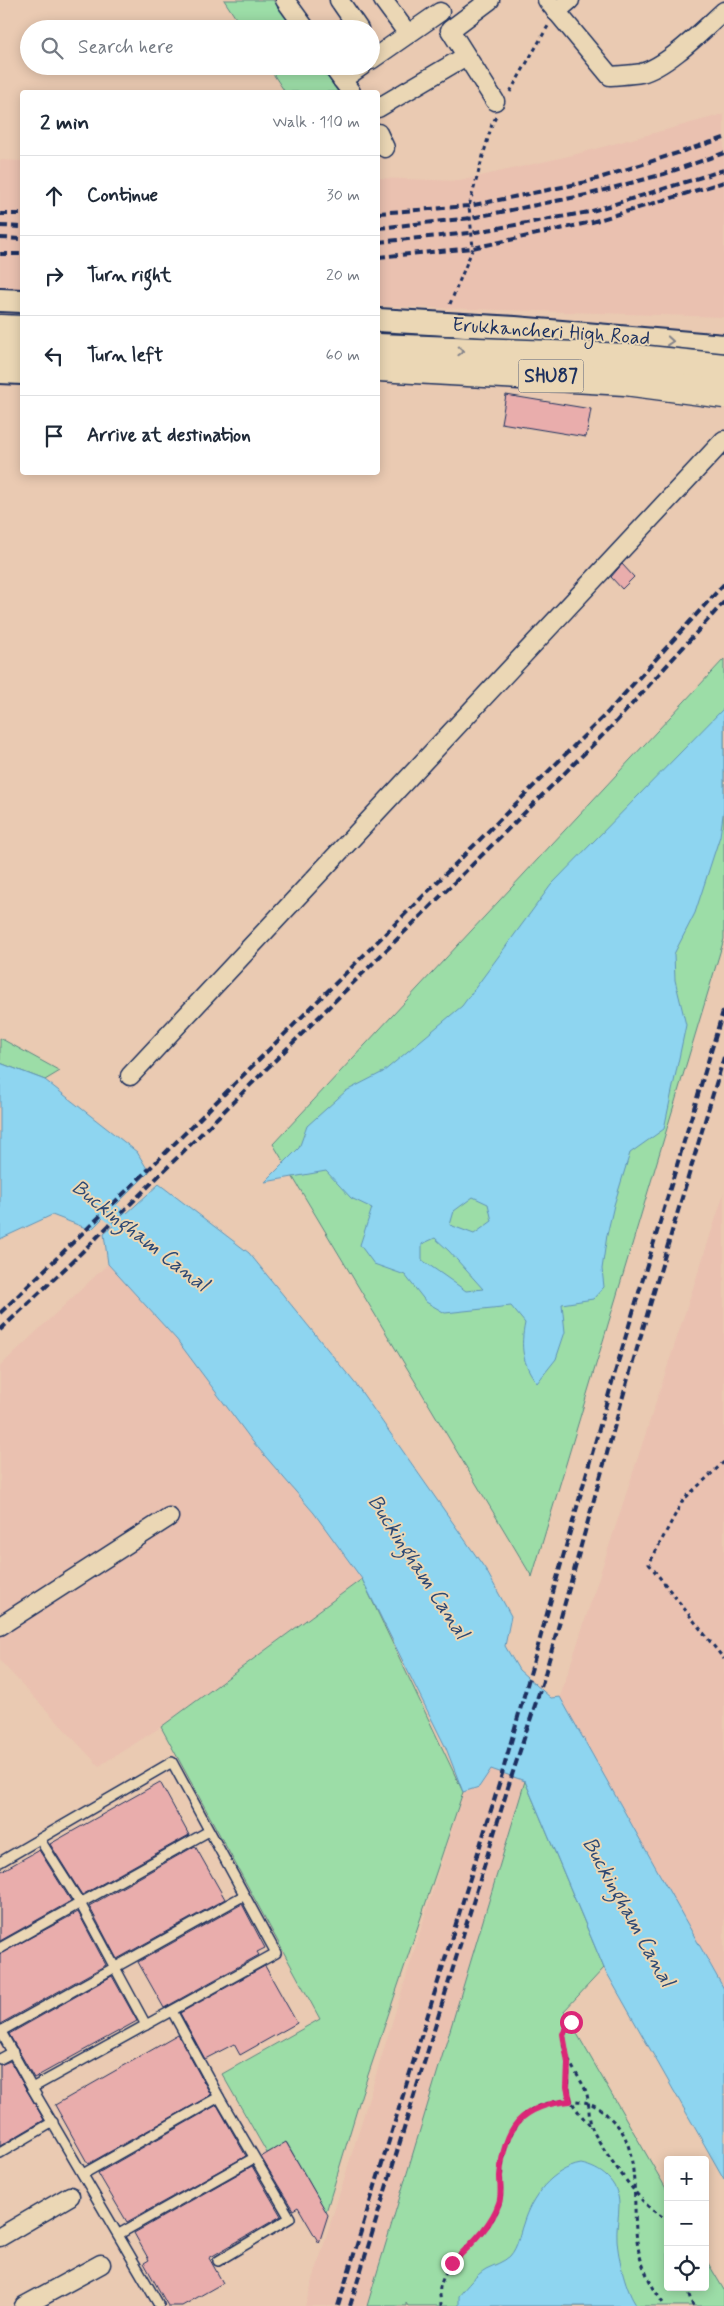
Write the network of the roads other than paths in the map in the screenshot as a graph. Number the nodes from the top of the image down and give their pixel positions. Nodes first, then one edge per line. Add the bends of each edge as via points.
1 (285, 0) edge
2 (339, 0) edge
3 (383, 0) edge
4 (490, 0) edge
5 (570, 0) edge
6 (437, 6) edge
7 (551, 6) edge
8 (724, 11) edge
9 (299, 20) edge
10 (353, 20) edge
11 (450, 30) junction
12 (408, 34) junction
13 (380, 50) edge
14 (466, 56) junction
15 (500, 103) road end
16 (380, 107) edge
17 (0, 300) edge
18 (20, 301) edge
19 (380, 320) edge
20 (436, 323) junction
21 (0, 329) edge
22 (20, 330) edge
23 (724, 346) edge
24 (380, 348) edge
25 (0, 354) edge
26 (20, 354) edge
27 (380, 368) edge
28 (724, 368) edge
29 (0, 372) edge
30 (20, 373) edge
31 (380, 380) edge
32 (429, 381) junction
33 (724, 394) edge
34 (724, 403) edge
35 (724, 440) edge
36 (130, 1076) dead end
37 (169, 1516) dead end
38 (0, 1626) edge
39 (209, 1831) junction
40 (40, 1840) junction
41 (0, 1862) edge
42 (244, 1896) junction
43 (80, 1903) junction
44 (0, 1948) edge
45 (115, 1968) junction
46 (172, 2011) junction
47 (146, 2025) junction
48 (0, 2031) edge
49 (13, 2052) junction
50 (0, 2059) edge
51 (32, 2088) junction
52 (219, 2097) junction
53 (53, 2122) junction
54 (0, 2152) edge
55 (254, 2158) junction
56 (83, 2174) junction
57 (70, 2196) dead end
58 (118, 2234) junction
59 (0, 2236) edge
60 (218, 2260) dead end
61 (101, 2264) dead end
62 (159, 2305) edge
63 (24, 2306) edge

1 - 9 street
2 - 10 street
3 - 12 street
4 - 11 street
5 - 7 street
6 - 11 street
6 - 12 street
7 - 8 street via 610,76 642,72 662,62
11 - 14 street
12 - 13 street
14 - 15 street
14 - 16 street
17 - 18 street
19 - 20 street, Erukkancheri High Road
20 -> 23 street, Erukkancheri High Road
20 - 32 street
21 - 22 main road
24 -> 28 main road, SHU87, bridge via 628,358
25 - 26 main road
27 - 33 main road, SHU87, bridge via 625,381
29 - 30 street
31 - 32 street
32 - 34 street via 515,384
35 - 36 street
37 - 38 street
39 - 40 lane via 172,1762
39 - 42 lane
39 - 43 lane
40 - 41 lane
40 - 43 lane
42 - 45 lane
42 - 46 lane via 276,1953
43 - 44 lane
43 - 45 lane
45 - 47 lane
45 - 48 lane
46 - 47 lane
46 - 52 lane
47 - 51 lane
48 - 49 lane
49 - 50 lane
49 - 51 lane
51 - 53 lane
52 - 55 lane
52 - 56 lane
53 - 54 lane
53 - 56 lane
55 - 58 lane
55 - 60 lane via 290,2218
56 - 58 lane
57 - 59 street
58 - 62 lane
61 - 63 street

